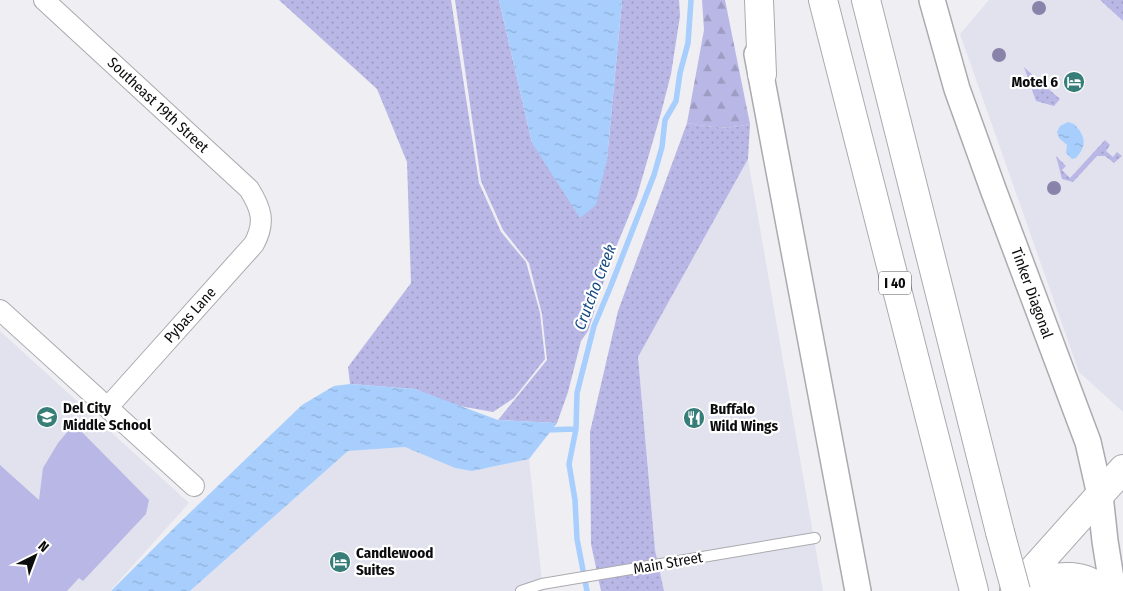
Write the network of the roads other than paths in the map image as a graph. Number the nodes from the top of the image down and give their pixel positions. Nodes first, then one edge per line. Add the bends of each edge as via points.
1 (44, 0) edge
2 (746, 0) edge
3 (759, 0) edge
4 (823, 0) edge
5 (866, 0) edge
6 (932, 0) edge
7 (762, 74) junction
8 (261, 217) joint
9 (0, 310) edge
10 (108, 407) junction
11 (1123, 469) edge
12 (194, 486) dead end
13 (1100, 495) junction
14 (815, 538) dead end
15 (971, 579) edge
16 (1017, 588) edge
17 (521, 591) edge
18 (858, 591) edge
19 (1103, 591) edge
20 (1113, 591) edge

1 - 8 street, Southeast 19th Street via 248,189 258,204
2 - 7 street
3 - 7 main road
4 - 15 main road, I 40
5 - 16 main road, bridge via 1000,532
6 - 13 street, Tinker Diagonal via 960,98 1088,442
7 - 18 street
8 - 10 street, Pybas Lane via 254,244
9 - 10 street
10 - 12 street
11 - 13 main road
13 - 16 main road
13 - 20 street, Tinker Diagonal
14 - 17 lane, Main Street via 542,584
16 - 19 main road via 1076,576

